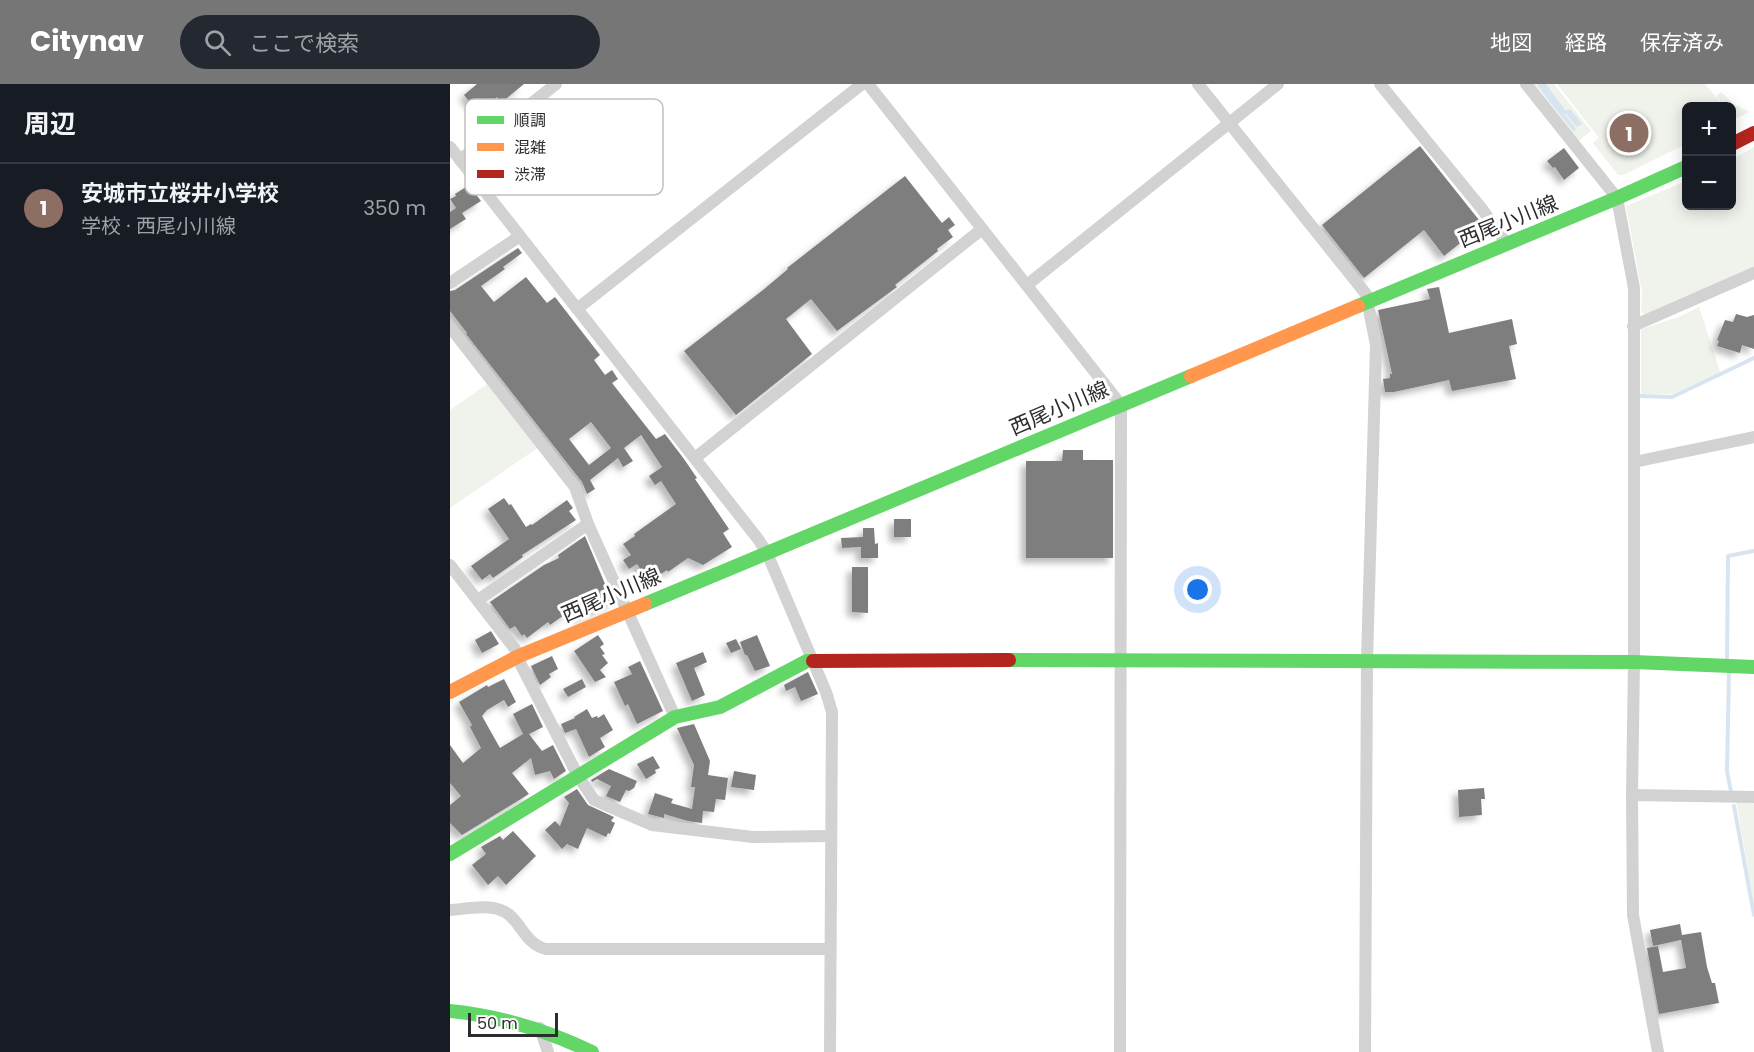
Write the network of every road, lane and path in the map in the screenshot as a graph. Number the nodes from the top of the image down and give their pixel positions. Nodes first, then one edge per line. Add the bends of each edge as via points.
1 (556, 84) edge
2 (862, 84) edge
3 (868, 84) edge
4 (1198, 84) edge
5 (1278, 84) edge
6 (1380, 84) edge
7 (1526, 84) edge
8 (537, 99) edge
9 (1230, 123) junction
10 (1754, 133) edge
11 (1736, 142) edge
12 (450, 147) edge
13 (465, 156) edge
14 (460, 160) junction
15 (465, 166) edge
16 (1682, 169) edge
17 (488, 195) edge
18 (1617, 198) junction
19 (982, 229) junction
20 (520, 236) junction
21 (1507, 244) junction
22 (1754, 273) edge
23 (450, 283) edge
24 (1027, 285) junction
25 (1368, 301) junction
26 (577, 309) junction
27 (1633, 326) junction
28 (450, 327) edge
29 (1121, 405) junction
30 (1754, 437) edge
31 (695, 458) junction
32 (1634, 462) junction
33 (588, 524) junction
34 (767, 553) junction
35 (450, 565) edge
36 (478, 600) junction
37 (628, 610) junction
38 (519, 656) junction
39 (813, 660) junction
40 (1121, 660) junction
41 (1367, 661) junction
42 (1634, 662) junction
43 (1754, 667) edge
44 (450, 692) edge
45 (675, 717) junction
46 (578, 776) junction
47 (1632, 795) junction
48 (1754, 797) edge
49 (830, 836) junction
50 (450, 854) edge
51 (450, 910) edge
52 (830, 949) junction
53 (450, 1011) edge
54 (540, 1028) junction
55 (548, 1052) edge
56 (592, 1052) edge
57 (830, 1052) edge
58 (1120, 1052) edge
59 (1365, 1052) edge
60 (1658, 1052) edge

1 - 8 street
2 - 26 street
3 - 19 street
4 - 9 street
5 - 9 street
6 - 21 street
7 - 18 street
9 - 24 street
9 - 25 street via 1350,272
10 - 11 street
12 - 14 street
13 - 14 street
14 - 15 street
16 - 18 street, 西尾小川線
17 - 20 street
18 - 21 street, 西尾小川線
18 - 27 street via 1634,288
19 - 24 street
19 - 31 street
20 - 23 street
20 - 26 street
21 - 25 street, 西尾小川線
22 - 27 street
24 - 29 street
25 - 29 street, 西尾小川線
25 - 41 street via 1376,345
26 - 31 street
27 - 32 street
28 - 33 street via 575,487
29 - 34 street, 西尾小川線
29 - 40 street
30 - 32 street
31 - 34 street
32 - 42 street
33 - 36 street
33 - 37 street
34 - 37 street, 西尾小川線
34 - 39 street
35 - 36 street
36 - 38 street
37 - 38 street, 西尾小川線
37 - 45 street
38 - 44 street, 西尾小川線
38 - 46 street
39 - 40 street
39 - 45 street via 720,707
39 - 49 street via 832,712
40 - 41 street
40 - 58 street
41 - 42 street
41 - 59 street
42 - 43 street
42 - 47 street
45 - 46 street
46 - 49 street via 594,800 652,825 753,837
46 - 50 street
47 - 48 street
47 - 60 street via 1633,915
49 - 52 street
51 - 52 street via 502,910 533,943 546,949
52 - 57 street
53 - 54 street
54 - 55 street
54 - 56 street

